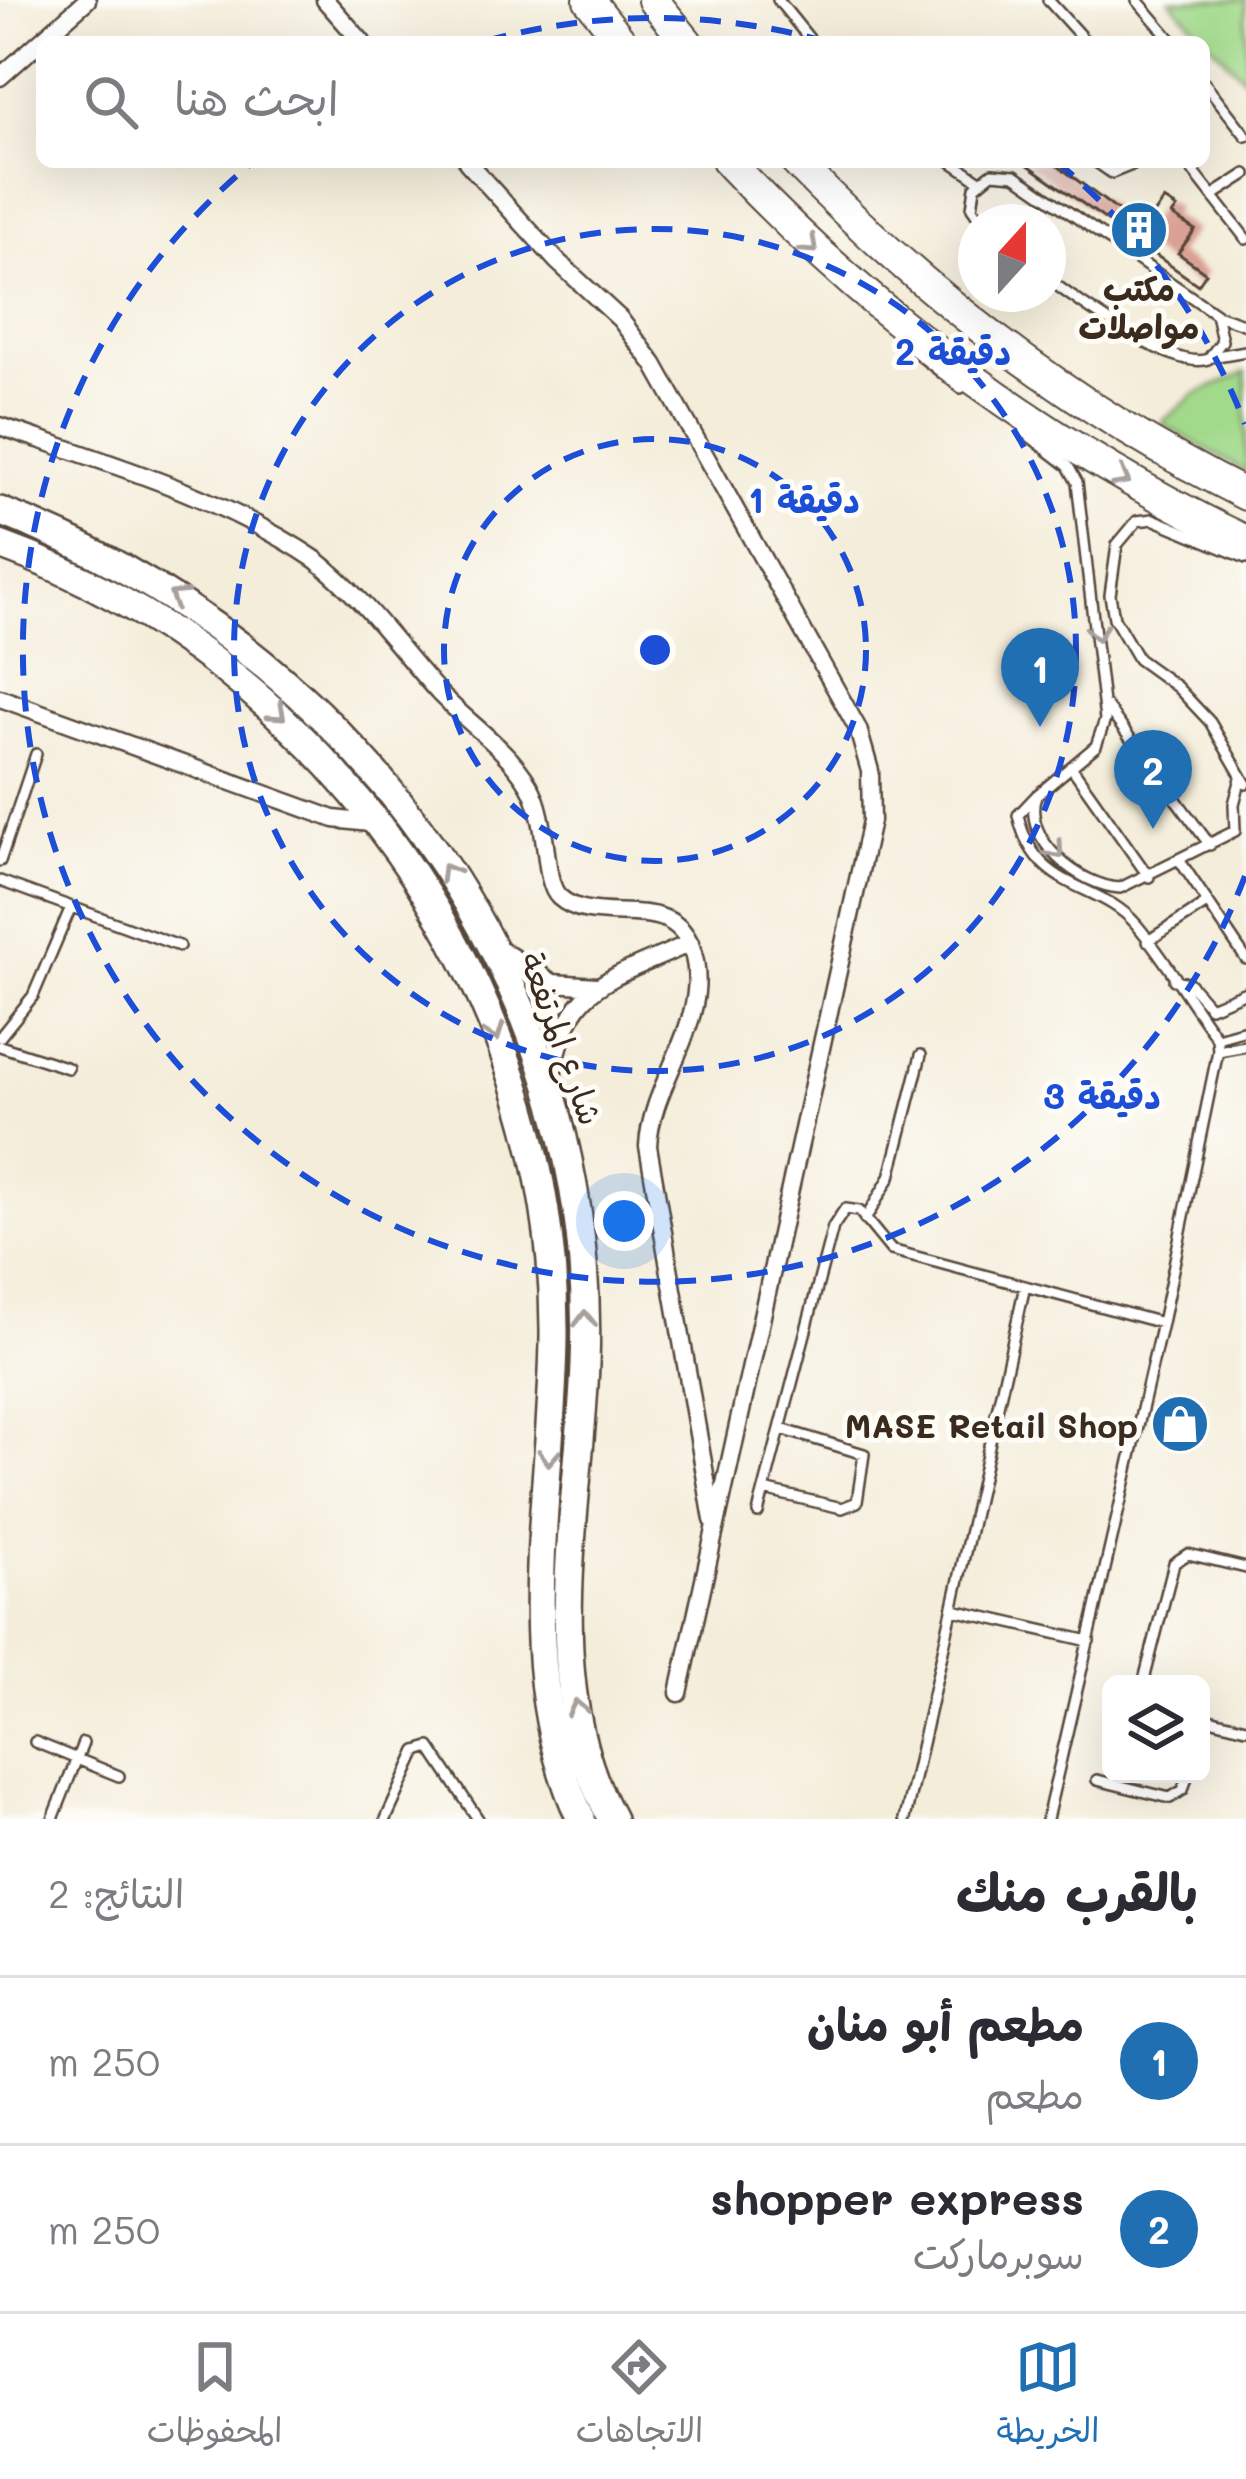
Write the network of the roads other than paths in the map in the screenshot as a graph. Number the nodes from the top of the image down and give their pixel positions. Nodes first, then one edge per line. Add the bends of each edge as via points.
1 (87, 0) edge
2 (325, 0) edge
3 (589, 0) edge
4 (653, 0) edge
5 (666, 0) edge
6 (778, 0) edge
7 (1048, 0) edge
8 (1137, 0) edge
9 (46, 36) edge
10 (357, 36) edge
11 (617, 36) edge
12 (683, 36) edge
13 (685, 36) edge
14 (807, 36) edge
15 (1081, 36) edge
16 (1168, 36) edge
17 (36, 45) edge
18 (0, 77) edge
19 (1210, 90) edge
20 (1246, 136) edge
21 (473, 168) edge
22 (734, 168) edge
23 (802, 168) edge
24 (961, 168) edge
25 (1191, 168) edge
26 (1246, 174) edge
27 (980, 181) junction
28 (1215, 194) junction
29 (973, 204) edge
30 (1246, 239) edge
31 (1066, 290) edge
32 (884, 314) junction
33 (1216, 314) junction
34 (1246, 326) edge
35 (1246, 351) edge
36 (1211, 357) junction
37 (976, 399) dead end
38 (0, 426) edge
39 (1015, 426) dead end
40 (1246, 495) edge
41 (0, 511) edge
42 (1246, 542) edge
43 (0, 545) edge
44 (1246, 558) edge
45 (0, 698) edge
46 (1106, 706) junction
47 (35, 754) dead end
48 (1072, 768) junction
49 (1244, 781) edge
50 (1036, 796) junction
51 (379, 824) junction
52 (1234, 831) junction
53 (1246, 838) edge
54 (1210, 844) junction
55 (1, 857) edge
56 (1180, 861) junction
57 (1149, 878) junction
58 (0, 881) edge
59 (1207, 903) junction
60 (71, 907) junction
61 (1148, 941) junction
62 (491, 943) junction
63 (690, 943) junction
64 (179, 946) dead end
65 (1246, 959) edge
66 (1174, 980) junction
67 (598, 986) junction
68 (1246, 992) edge
69 (1246, 1030) edge
70 (0, 1036) edge
71 (1216, 1038) junction
72 (0, 1046) edge
73 (1246, 1046) edge
74 (1218, 1051) junction
75 (921, 1055) dead end
76 (68, 1068) dead end
77 (551, 1088) junction
78 (866, 1220) junction
79 (1025, 1286) junction
80 (1162, 1323) junction
81 (781, 1429) junction
82 (764, 1490) junction
83 (758, 1513) dead end
84 (715, 1529) junction
85 (1246, 1568) edge
86 (954, 1610) junction
87 (1089, 1640) junction
88 (1144, 1675) edge
89 (679, 1693) dead end
90 (1210, 1722) edge
91 (1246, 1728) edge
92 (35, 1742) dead end
93 (83, 1743) dead end
94 (77, 1759) junction
95 (118, 1776) dead end
96 (1096, 1780) dead end
97 (1102, 1781) edge
98 (1108, 1783) edge
99 (1185, 1783) edge
100 (52, 1819) edge
101 (386, 1819) edge
102 (478, 1819) edge
103 (581, 1819) edge
104 (611, 1819) edge
105 (905, 1819) edge
106 (1047, 1819) edge

1 - 9 street
2 - 10 street
3 - 11 highway
4 - 12 highway
5 - 13 lane
6 - 14 lane
7 - 15 lane
8 - 16 lane
17 - 18 street
19 - 20 lane
21 - 84 street via 644,349 845,704 869,771 871,821
22 -> 32 highway
23 - 40 highway via 979,328 1110,418
24 - 27 lane
25 - 28 lane
26 - 28 lane
27 - 29 lane
27 - 33 lane via 1015,175
28 - 30 lane
31 - 36 lane via 1190,362
32 - 37 lane via 922,359
32 -> 42 highway via 1102,468
33 - 34 lane
33 - 36 lane via 1223,335
35 - 36 lane
38 - 63 street via 185,496 316,560 515,765 542,813 555,892 575,906 660,916
39 -> 46 lane via 1054,453 1077,482
62 -> 41 main road, شارع المرتفعة via 401,804 269,664 165,589
43 -> 51 main road, شارع المرتفعة via 104,590 222,665 292,726
44 - 49 lane via 1153,519 1137,521 1117,544 1110,595 1124,640 1194,704
45 - 51 street via 334,819
46 - 48 lane via 1096,746
46 - 54 lane
47 - 55 lane
48 - 50 lane
48 - 57 lane
49 - 52 lane
50 -> 57 lane via 1039,830 1083,878 1120,888
50 - 61 lane via 1018,815 1035,853 1065,882 1127,916
51 -> 103 main road, شارع المرتفعة via 472,978 536,1173 554,1331 541,1649 556,1746
52 - 53 lane
52 - 54 lane
54 - 56 lane
56 - 57 lane
56 - 59 lane
58 - 60 lane
59 - 61 lane
59 - 65 lane
60 - 64 lane
60 - 70 lane via 32,996
61 - 66 lane
62 - 67 street via 553,983
62 - 77 main road, شارع المرتفعة
63 - 67 street
63 - 84 street via 696,965 689,1018 648,1146
66 - 68 lane via 1189,982 1210,1007
66 - 71 lane
67 - 77 street via 566,1019
69 - 71 lane
71 - 74 lane
72 - 76 lane
73 - 74 lane
74 - 80 lane
75 - 78 lane via 890,1177
104 -> 77 main road, شارع المرتفعة via 591,1774 569,1654 585,1300
78 - 79 lane via 890,1250
78 - 81 lane via 851,1208 835,1221
79 - 80 lane
79 - 86 lane
80 - 87 lane
81 - 82 lane
81 - 82 lane via 864,1454 857,1502 842,1508
82 - 83 lane
84 - 89 street
85 - 88 lane via 1188,1554 1174,1563
86 - 87 lane
86 - 105 lane
87 - 106 lane
90 - 91 lane
92 - 94 lane
93 - 94 lane
94 - 95 lane
94 - 100 lane
96 - 97 lane
98 - 99 lane via 1170,1798
101 - 102 lane via 417,1751 430,1748

